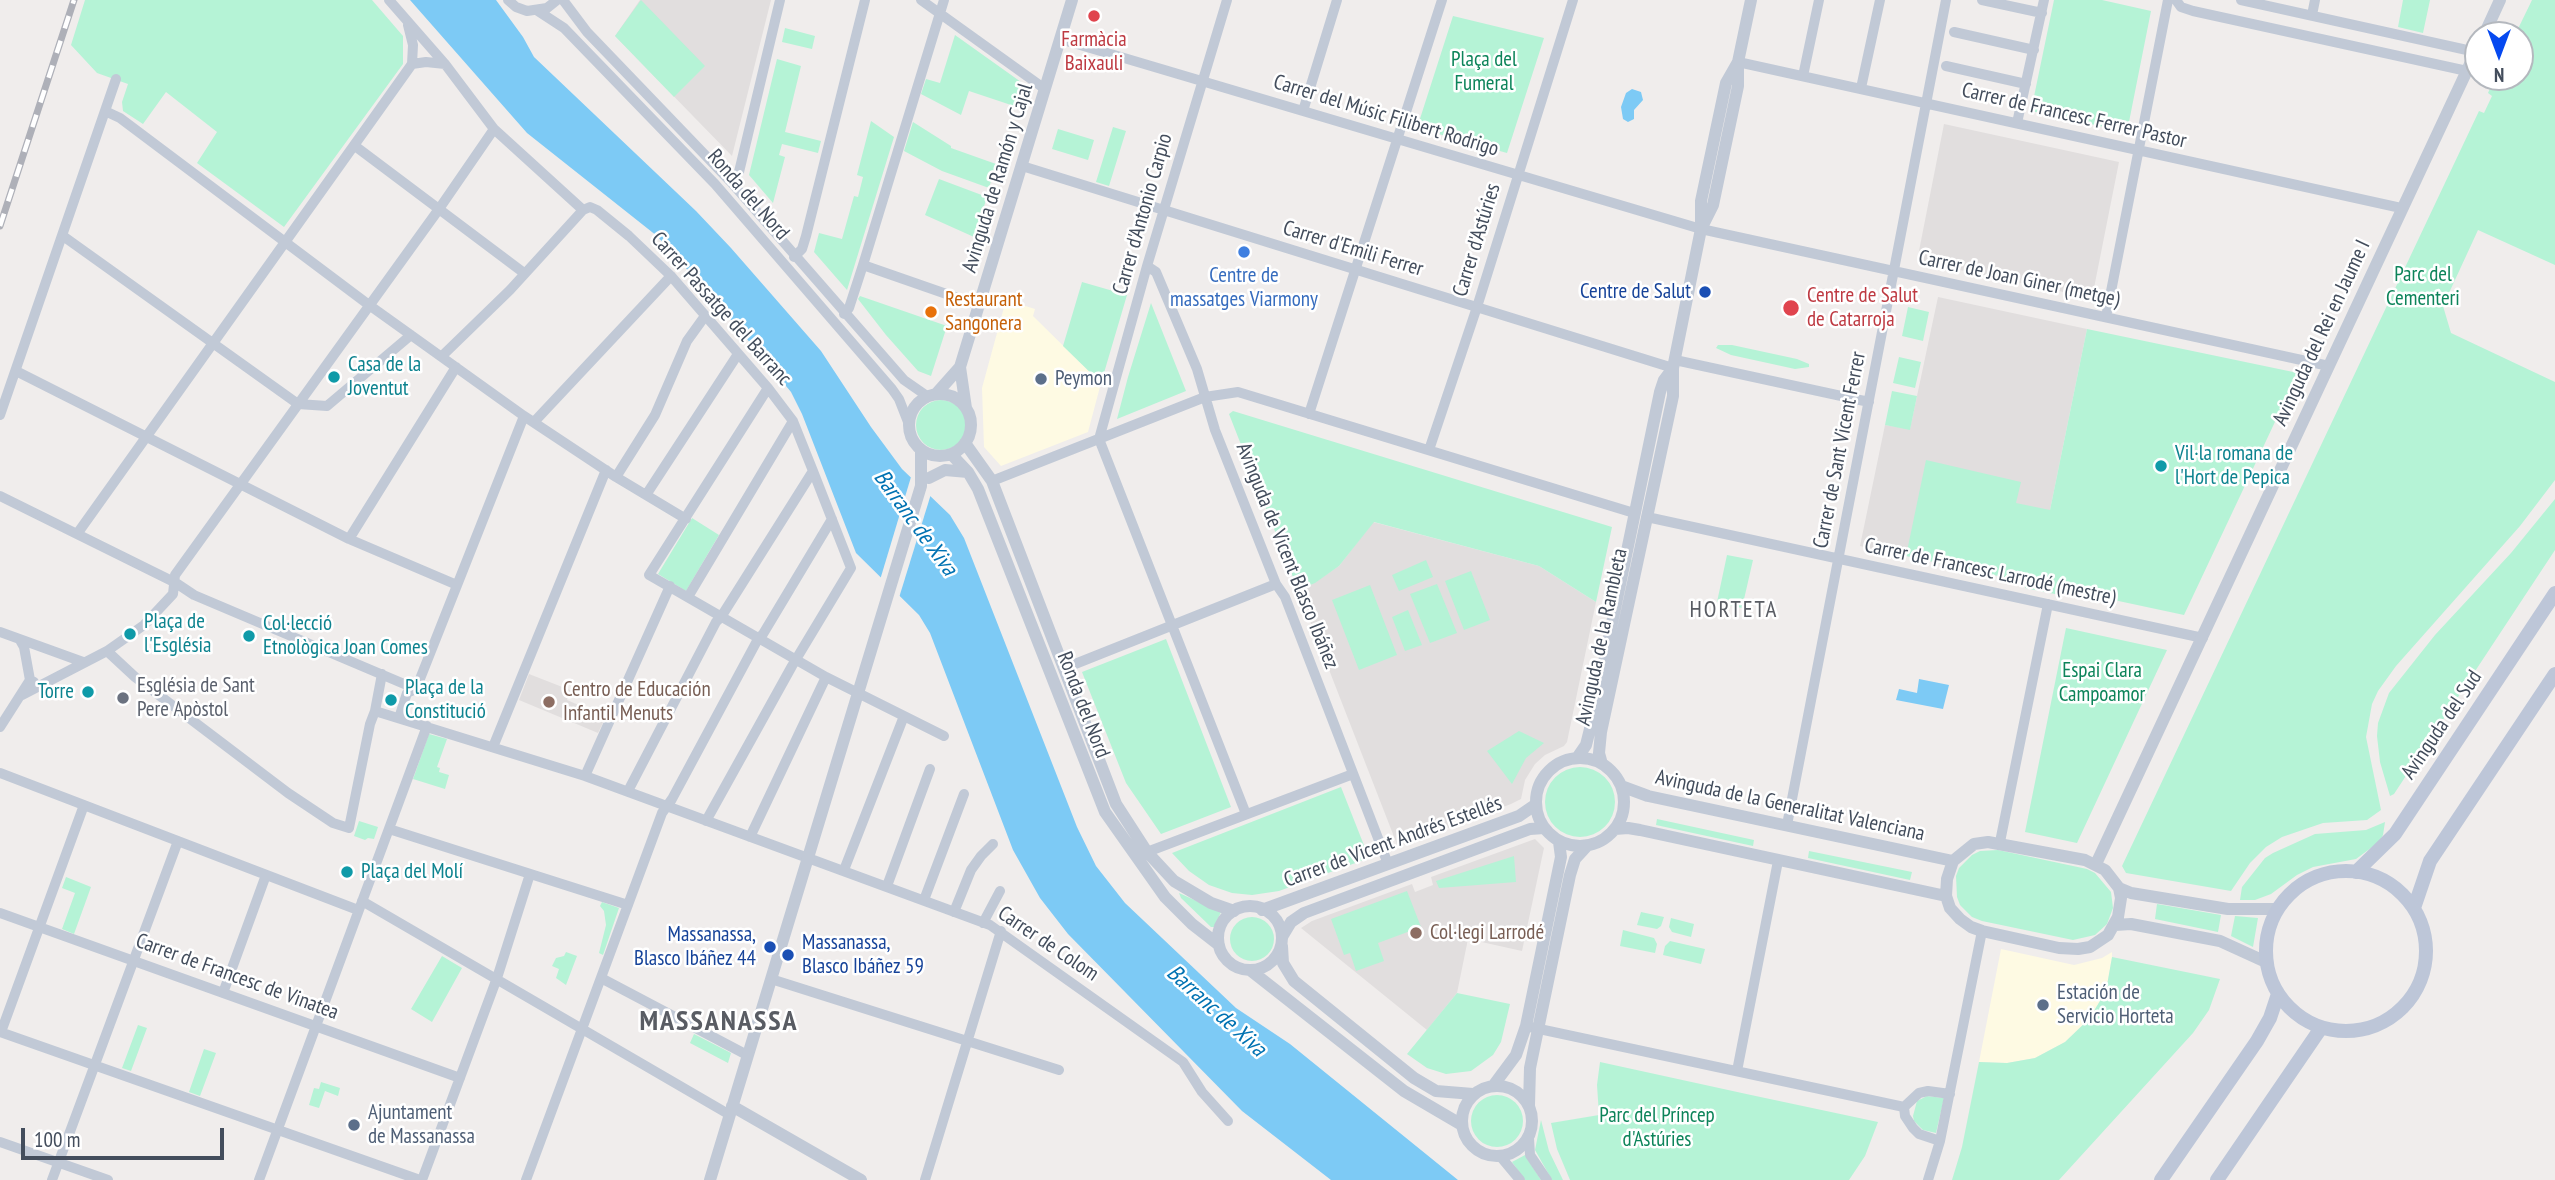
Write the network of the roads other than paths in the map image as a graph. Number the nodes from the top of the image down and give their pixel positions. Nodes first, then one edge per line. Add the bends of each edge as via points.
1 (389, 0) edge
2 (508, 0) edge
3 (557, 0) edge
4 (563, 0) edge
5 (780, 0) edge
6 (865, 0) edge
7 (921, 0) edge
8 (944, 0) edge
9 (1072, 0) edge
10 (1227, 0) edge
11 (1337, 0) edge
12 (1442, 0) edge
13 (1573, 0) edge
14 (1751, 0) edge
15 (1819, 0) edge
16 (1880, 0) edge
17 (1946, 0) edge
18 (1982, 0) edge
19 (2044, 0) edge
20 (2168, 0) edge
21 (2176, 0) edge
22 (2241, 0) edge
23 (2315, 0) edge
24 (2500, 0) edge
25 (538, 11) junction
26 (940, 13) junction
27 (2042, 13) junction
28 (2312, 15) junction
29 (2490, 21) edge
30 (407, 22) junction
31 (1954, 32) dead end
32 (1060, 39) junction
33 (2464, 46) edge
34 (2034, 50) junction
35 (1738, 62) junction
36 (412, 64) junction
37 (444, 64) junction
38 (1946, 66) dead end
39 (2464, 70) edge
40 (1803, 76) junction
41 (2464, 77) edge
42 (116, 79) dead end
43 (1202, 82) junction
44 (2026, 84) junction
45 (1861, 88) junction
46 (1045, 89) junction
47 (1926, 103) junction
48 (105, 111) junction
49 (1303, 111) junction
50 (2017, 123) junction
51 (494, 129) junction
52 (1397, 139) junction
53 (355, 146) junction
54 (2138, 150) junction
55 (1022, 166) junction
56 (1518, 175) junction
57 (732, 182) junction
58 (2401, 208) junction
59 (439, 209) junction
60 (583, 210) junction
61 (1164, 210) junction
62 (1701, 229) junction
63 (63, 236) junction
64 (286, 241) junction
65 (794, 257) junction
66 (863, 265) junction
67 (1147, 266) junction
68 (1356, 270) junction
69 (1895, 272) junction
70 (524, 273) junction
71 (671, 276) junction
72 (369, 305) junction
73 (978, 305) junction
74 (1477, 307) junction
75 (844, 314) junction
76 (705, 316) junction
77 (2106, 317) junction
78 (411, 335) junction
79 (215, 343) junction
80 (738, 354) junction
81 (442, 356) junction
82 (1674, 364) junction
83 (2329, 366) junction
84 (456, 367) junction
85 (960, 367) junction
86 (16, 370) junction
87 (768, 388) junction
88 (932, 395) junction
89 (1205, 397) junction
90 (1869, 401) junction
91 (298, 404) junction
92 (966, 408) junction
93 (1309, 414) junction
94 (0, 415) edge
95 (524, 416) junction
96 (793, 421) junction
97 (534, 422) junction
98 (908, 422) junction
99 (149, 437) junction
100 (1100, 439) junction
101 (965, 443) junction
102 (921, 450) junction
103 (1429, 450) junction
104 (948, 454) junction
105 (606, 470) junction
106 (813, 471) junction
107 (968, 472) junction
108 (616, 477) junction
109 (992, 481) junction
110 (925, 482) junction
111 (240, 485) junction
112 (646, 495) junction
113 (0, 496) edge
114 (1641, 515) junction
115 (686, 519) junction
116 (832, 519) junction
117 (77, 534) junction
118 (349, 538) junction
119 (1838, 559) junction
120 (176, 583) junction
121 (1276, 584) junction
122 (457, 585) junction
123 (670, 586) junction
124 (2555, 593) edge
125 (688, 597) junction
126 (2048, 604) junction
127 (722, 617) junction
128 (1172, 626) junction
129 (0, 632) edge
130 (2203, 638) junction
131 (758, 639) junction
132 (20, 640) junction
133 (107, 651) junction
134 (797, 660) junction
135 (83, 662) junction
136 (1065, 668) junction
137 (382, 674) junction
138 (2555, 674) edge
139 (826, 677) junction
140 (35, 683) junction
141 (416, 689) junction
142 (859, 694) junction
143 (375, 711) junction
144 (904, 716) junction
145 (399, 718) junction
146 (1, 725) edge
147 (427, 726) junction
148 (944, 736) dead end
149 (493, 747) junction
150 (1577, 758) junction
151 (1602, 764) junction
152 (930, 769) dead end
153 (0, 773) edge
154 (1353, 774) junction
155 (585, 776) junction
156 (1621, 786) junction
157 (628, 791) junction
158 (964, 794) dead end
159 (84, 805) junction
160 (1535, 805) junction
161 (667, 806) junction
162 (1246, 814) junction
163 (706, 821) junction
164 (1787, 825) junction
165 (1544, 828) junction
166 (388, 829) junction
167 (1615, 829) junction
168 (750, 837) junction
169 (178, 841) junction
170 (1559, 842) junction
171 (2000, 842) junction
172 (993, 844) dead end
173 (1586, 846) junction
174 (1147, 852) junction
175 (807, 858) junction
176 (1778, 861) junction
177 (1953, 861) junction
178 (1388, 864) junction
179 (2096, 864) junction
180 (844, 870) junction
181 (2356, 872) junction
182 (530, 874) junction
183 (266, 875) junction
184 (887, 886) junction
185 (2119, 888) junction
186 (1000, 891) dead end
187 (1946, 896) junction
188 (924, 900) junction
189 (628, 905) junction
190 (360, 906) junction
191 (2414, 908) junction
192 (2277, 909) junction
193 (1262, 910) junction
194 (1234, 911) junction
195 (954, 912) junction
196 (0, 913) edge
197 (983, 923) junction
198 (2115, 925) junction
199 (39, 927) junction
200 (1001, 931) junction
201 (1982, 931) junction
202 (1282, 941) junction
203 (1219, 945) junction
204 (135, 961) junction
205 (2266, 962) junction
206 (1250, 970) junction
207 (497, 978) junction
208 (601, 978) junction
209 (771, 979) junction
210 (223, 993) junction
211 (2278, 994) junction
212 (316, 1026) junction
213 (1532, 1027) junction
214 (583, 1028) junction
215 (2321, 1028) junction
216 (1, 1032) edge
217 (966, 1041) junction
218 (747, 1055) junction
219 (96, 1066) junction
220 (1059, 1070) dead end
221 (1737, 1071) junction
222 (460, 1078) junction
223 (1493, 1086) junction
224 (1473, 1094) junction
225 (1950, 1094) junction
226 (1529, 1105) junction
227 (1904, 1107) junction
228 (731, 1111) junction
229 (1228, 1121) dead end
230 (1462, 1125) junction
231 (277, 1130) junction
232 (1528, 1138) junction
233 (1940, 1141) junction
234 (0, 1142) edge
235 (1500, 1156) junction
236 (59, 1163) junction
237 (52, 1180) edge
238 (108, 1180) edge
239 (259, 1180) edge
240 (421, 1180) edge
241 (526, 1180) edge
242 (710, 1180) edge
243 (862, 1180) edge
244 (925, 1180) edge
245 (1520, 1180) edge
246 (1547, 1180) edge
247 (1928, 1180) edge
248 (2161, 1180) edge
249 (2217, 1180) edge

1 - 30 street, Carrer Passatge del Barranc
2 - 25 street, Ronda del Nord via 516,7
3 - 25 street
4 - 57 street, Ronda del Nord via 587,32
5 - 57 street
6 - 65 street via 806,236
7 - 26 street
8 - 26 street
9 - 32 street, Avinguda de Ramón y Cajal
10 - 43 street, Carrer d'Antonio Carpio
11 - 49 street
12 - 52 street
13 - 56 street, Carrer d'Astúries
14 - 35 street, Avinguda de la Rambleta
15 - 40 street
16 - 45 street
17 - 47 street, Carrer de Sant Vicent Ferrer
18 - 27 street
19 - 27 street
20 - 54 street
21 - 39 street via 2185,9
22 - 28 street
23 - 28 street
24 - 29 street
25 - 98 street, Ronda del Nord via 564,27 715,184 892,389
26 - 46 street
26 - 66 street
27 - 34 street
28 - 33 street
30 - 36 street
30 - 37 street, Carrer Passatge del Barranc
31 - 34 street
32 - 43 street, Carrer del Músic Filibert Rodrigo
32 - 46 street, Avinguda de Ramón y Cajal
34 - 44 street
35 - 40 street, Carrer de Francesc Ferrer Pastor
35 - 62 street, Avinguda de la Rambleta via 1726,83 1701,201
36 - 37 street
36 - 53 street
37 - 51 street, Carrer Passatge del Barranc
38 - 44 street
40 - 45 street, Carrer de Francesc Ferrer Pastor
41 - 58 street, Avinguda del Rei en Jaume I
42 - 48 street
43 - 49 street, Carrer del Músic Filibert Rodrigo
43 - 61 street, Carrer d'Antonio Carpio
44 - 50 street
45 - 47 street, Carrer de Francesc Ferrer Pastor
46 - 55 street, Avinguda de Ramón y Cajal
47 - 50 street, Carrer de Francesc Ferrer Pastor
47 - 69 street, Carrer de Sant Vicent Ferrer
48 - 63 street
48 - 64 street
49 - 52 street, Carrer del Músic Filibert Rodrigo
50 - 54 street, Carrer de Francesc Ferrer Pastor
51 - 59 street
51 - 60 street, Carrer Passatge del Barranc
52 - 56 street, Carrer del Músic Filibert Rodrigo
52 - 68 street
53 - 59 street
53 - 64 street
54 - 58 street, Carrer de Francesc Ferrer Pastor
54 - 77 street
55 - 61 street, Carrer d'Emili Ferrer
55 - 73 street, Avinguda de Ramón y Cajal
56 - 62 street, Carrer del Músic Filibert Rodrigo
56 - 74 street, Carrer d'Astúries
57 - 65 street, Ronda del Nord
58 - 83 street, Avinguda del Rei en Jaume I
59 - 70 street
59 - 72 street
60 - 70 street
60 - 71 street, Carrer Passatge del Barranc via 597,210
61 - 67 street, Carrer d'Antonio Carpio
61 - 68 street, Carrer d'Emili Ferrer
62 - 69 street, Carrer de Joan Giner (metge)
62 - 82 street, Avinguda de la Rambleta
63 - 79 street
63 - 86 street
64 - 72 street
64 - 79 street
65 - 75 street, Ronda del Nord
66 - 73 street
66 - 75 street
67 - 89 street, Avinguda de Vicent Blasco Ibáñez via 1156,272
67 - 100 street, Carrer d'Antonio Carpio
68 - 74 street, Carrer d'Emili Ferrer
68 - 93 street
69 - 77 street, Carrer de Joan Giner (metge)
69 - 90 street, Carrer de Sant Vicent Ferrer
70 - 81 street
71 - 76 street, Carrer Passatge del Barranc
71 - 97 street
72 - 78 street
72 - 91 street
73 - 85 street, Avinguda de Ramón y Cajal
74 - 82 street, Carrer d'Emili Ferrer
74 - 103 street, Carrer d'Astúries
75 - 88 street, Ronda del Nord via 904,380
76 - 80 street, Carrer Passatge del Barranc
76 - 108 street via 692,331 655,415
77 - 83 street, Carrer de Joan Giner (metge)
78 - 81 street
78 - 91 street via 327,406
79 - 91 street
79 - 99 street
80 - 87 street, Carrer Passatge del Barranc
80 - 112 street
81 - 84 street
82 - 90 street, Carrer d'Emili Ferrer
82 - 114 street, Avinguda de la Rambleta via 1673,396
83 - 130 street, Avinguda del Rei en Jaume I
84 - 95 street
84 - 118 street
85 - 88 street, Avinguda de Ramón y Cajal
85 - 92 street, Avinguda de Ramón y Cajal
86 - 94 street
86 - 99 street
87 - 96 street, Carrer Passatge del Barranc
87 - 115 street
88 - 92 street via 953,397
88 - 98 street via 918,402
89 - 93 street, Carrer de Francesc Larrodé (mestre) via 1238,392
89 - 100 street
89 - 121 street, Avinguda de Vicent Blasco Ibáñez
90 - 119 street, Carrer de Sant Vicent Ferrer
91 - 111 street
92 - 101 street via 971,424
93 - 103 street, Carrer de Francesc Larrodé (mestre)
95 - 97 street
95 - 122 street
96 - 106 street, Carrer Passatge del Barranc
96 - 125 street
97 - 105 street
98 - 102 street via 911,438
99 - 111 street
99 - 117 street
100 - 109 street
100 - 128 street
101 - 104 street
101 - 109 street, Ronda del Nord
102 - 104 street
102 - 110 street
103 - 114 street, Carrer de Francesc Larrodé (mestre)
104 - 107 street, Ronda del Nord
104 - 110 street
105 - 108 street
105 - 149 street
106 - 116 street, Carrer Passatge del Barranc
106 - 127 street
107 - 110 street via 946,470
107 - 203 street, Ronda del Nord via 1105,812 1165,897
108 - 112 street
109 - 136 street, Ronda del Nord
110 - 142 street
111 - 118 street
111 - 120 street via 175,575
112 - 115 street
113 - 117 street
114 - 119 street, Carrer de Francesc Larrodé (mestre)
114 - 150 street, Avinguda de la Rambleta via 1590,729
114 - 151 street, Avinguda de la Rambleta via 1601,732
115 - 123 street via 649,575
116 - 131 street
116 - 134 street, Carrer Passatge del Barranc via 851,568
117 - 120 street
118 - 122 street
119 - 126 street, Carrer de Francesc Larrodé (mestre)
119 - 164 street, Carrer de Sant Vicent Ferrer
120 - 133 street via 173,594 144,625
120 - 137 street via 194,595
121 - 128 street
121 - 154 street, Avinguda de Vicent Blasco Ibáñez
122 - 141 street
123 - 125 street
123 - 155 street
124 - 181 main road, Avinguda del Sud via 2395,834
125 - 127 street
126 - 130 street, Carrer de Francesc Larrodé (mestre)
126 - 171 street
127 - 131 street
127 - 157 street
128 - 136 street
128 - 162 street
129 - 132 street
130 - 179 street, Avinguda del Rei en Jaume I
131 - 134 street
131 - 161 street
132 - 135 street
132 - 140 street
133 - 135 street
133 - 143 street via 288,793 333,823 349,828
134 - 139 street
134 - 163 street
135 - 140 street
136 - 174 street, Ronda del Nord via 1116,804
137 - 141 street
137 - 143 street
138 - 191 main road via 2430,861
139 - 142 street
139 - 168 street
140 - 146 street
141 - 145 street via 407,693
142 - 144 street
142 - 175 street
143 - 145 street
144 - 148 street
144 - 180 street
145 - 147 street, Carrer de Colom
147 - 149 street, Carrer de Colom
147 - 166 street
149 - 155 street, Carrer de Colom
150 - 151 street
150 - 160 street via 1547,772
151 - 156 street
152 - 184 street
153 - 159 street
154 - 162 street
154 - 178 street, Avinguda de Vicent Blasco Ibáñez
155 - 157 street, Carrer de Colom
156 - 164 street, Avinguda de la Generalitat Valenciana via 1648,796
156 - 167 street via 1623,814
157 - 161 street, Carrer de Colom
158 - 188 street
159 - 169 street
159 - 199 street
160 - 165 street
160 - 178 street, Carrer de Vicent Andrés Estellés via 1518,816
161 - 163 street, Carrer de Colom
161 - 189 street
162 - 174 street
163 - 168 street, Carrer de Colom
164 - 177 street, Avinguda de la Generalitat Valenciana
165 - 170 street
165 - 202 street, Carrer de Vicent Andrés Estellés via 1530,829 1304,913 1291,922
166 - 182 street
166 - 190 street
167 - 173 street via 1599,843
167 - 176 street via 1640,830
168 - 175 street, Carrer de Colom
169 - 183 street
169 - 204 street
170 - 173 street
170 - 213 street via 1561,857
171 - 177 street via 1974,844
171 - 179 street
172 - 195 street via 971,870
173 - 213 street via 1570,874
174 - 194 street, Ronda del Nord via 1191,893
175 - 180 street, Carrer de Colom
175 - 209 street
176 - 187 street
176 - 221 street
177 - 187 street
178 - 193 street, Carrer de Vicent Andrés Estellés
179 - 185 street
180 - 184 street, Carrer de Colom
181 - 191 main road via 2378,878
181 - 192 main road via 2333,872 2311,879
182 - 189 street
182 - 207 street
183 - 190 street
183 - 210 street
184 - 188 street, Carrer de Colom
185 - 192 street via 2228,909
185 - 198 street
186 - 197 street
187 - 201 street via 1960,919
188 - 195 street, Carrer de Colom
189 - 208 street
190 - 207 street
190 - 212 street
191 - 215 main road via 2424,933 2426,960 2418,986 2402,1008 2364,1029
192 - 205 main road via 2267,935
193 - 194 street via 1245,907
193 - 202 street via 1277,921
194 - 203 street via 1222,925
195 - 197 street, Carrer de Colom
196 - 199 street, Carrer de Francesc de Vinatea
197 - 200 street, Carrer de Colom
198 - 201 street via 2102,941 2077,949
198 - 205 street via 2220,941
199 - 204 street, Carrer de Francesc de Vinatea
199 - 216 street
200 - 217 street
200 - 229 street, Carrer de Colom via 1183,1062
201 - 225 street
202 - 206 street via 1269,964
202 - 224 street via 1283,963 1294,981 1414,1078 1436,1091
203 - 206 street via 1230,963
204 - 210 street, Carrer de Francesc de Vinatea
204 - 219 street
205 - 211 main road
206 - 230 street via 1404,1091
207 - 214 street
207 - 222 street
208 - 214 street
208 - 218 street
209 - 217 street
209 - 218 street
210 - 212 street, Carrer de Francesc de Vinatea
211 - 215 main road via 2296,1015
211 - 248 main road via 2258,1041
212 - 222 street, Carrer de Francesc de Vinatea
212 - 231 street
213 - 221 street
213 - 223 street
213 - 226 street
214 - 228 street
214 - 241 street
215 - 249 main road
216 - 219 street
217 - 220 street
217 - 244 street
218 - 228 street
219 - 231 street
219 - 236 street
221 - 227 street
222 - 240 street
223 - 224 street
223 - 226 street via 1514,1089
224 - 230 street
225 - 227 street via 1919,1093
225 - 233 street
226 - 232 street via 1533,1122
227 - 233 street via 1919,1134
228 - 242 street
228 - 243 street
230 - 235 street via 1479,1152
231 - 239 street
231 - 240 street
232 - 235 street via 1511,1154
232 - 246 street via 1530,1155
233 - 247 street
234 - 236 street
235 - 245 street
236 - 237 street
236 - 238 street

